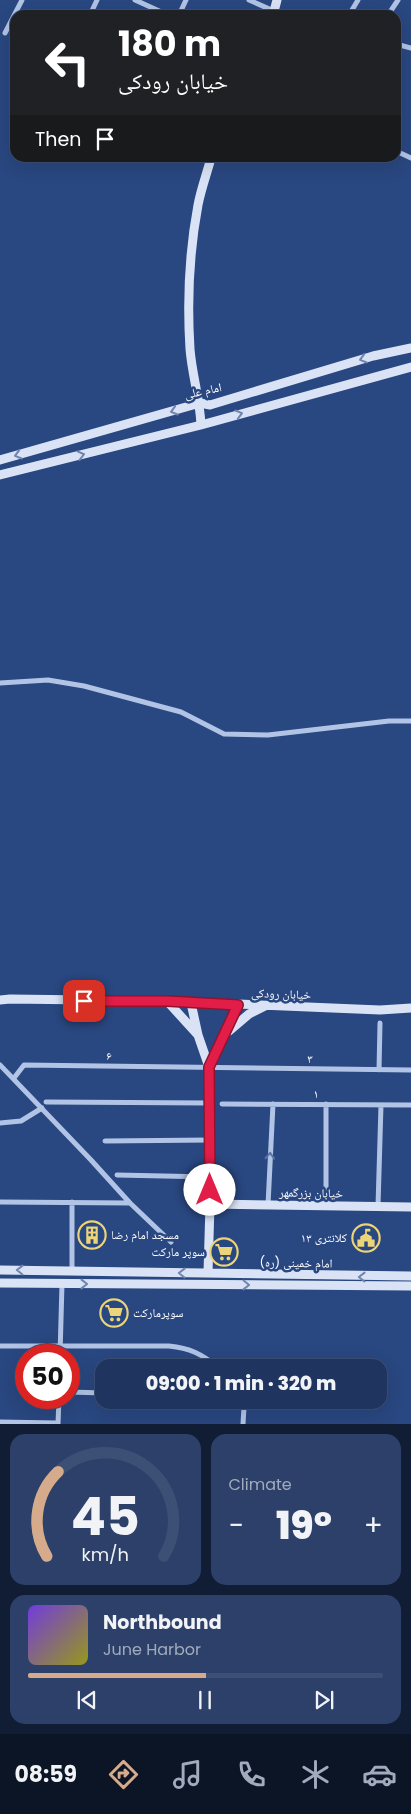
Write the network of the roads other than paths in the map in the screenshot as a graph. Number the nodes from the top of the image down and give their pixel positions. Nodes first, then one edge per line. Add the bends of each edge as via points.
1 (135, 0) edge
2 (249, 0) edge
3 (155, 10) edge
4 (268, 10) edge
5 (10, 24) edge
6 (5, 34) dead end
7 (210, 162) edge
8 (411, 348) edge
9 (411, 367) edge
10 (200, 403) junction
11 (201, 425) junction
12 (0, 460) edge
13 (0, 475) edge
14 (0, 684) edge
15 (411, 721) edge
16 (0, 1000) edge
17 (167, 1001) junction
18 (191, 1003) junction
19 (238, 1005) junction
20 (266, 1006) junction
21 (411, 1008) edge
22 (380, 1023) dead end
23 (198, 1034) junction
24 (225, 1035) junction
25 (0, 1065) edge
26 (209, 1067) junction
27 (379, 1070) junction
28 (411, 1070) edge
29 (14, 1078) junction
30 (46, 1102) dead end
31 (210, 1103) junction
32 (222, 1104) dead end
33 (273, 1104) junction
34 (326, 1104) junction
35 (381, 1105) junction
36 (411, 1105) edge
37 (42, 1108) junction
38 (0, 1123) edge
39 (210, 1140) junction
40 (105, 1142) dead end
41 (117, 1175) dead end
42 (210, 1177) junction
43 (0, 1202) edge
44 (72, 1202) junction
45 (130, 1204) junction
46 (210, 1204) junction
47 (268, 1205) junction
48 (326, 1206) junction
49 (378, 1206) junction
50 (411, 1207) edge
51 (171, 1242) dead end
52 (0, 1270) edge
53 (72, 1270) junction
54 (208, 1273) junction
55 (411, 1276) edge
56 (0, 1283) edge
57 (62, 1284) junction
58 (411, 1286) edge
59 (60, 1344) edge
60 (80, 1345) edge
61 (0, 1346) edge
62 (15, 1346) edge
63 (206, 1359) edge
64 (80, 1392) edge
65 (95, 1393) edge
66 (59, 1409) edge
67 (244, 1409) edge
68 (0, 1422) edge
69 (58, 1423) edge
70 (243, 1424) edge

1 - 3 street
2 - 4 street
5 - 6 street
7 - 10 main road via 198,203 188,301 190,352
8 -> 10 main road, امام علی via 373,356 210,405
11 -> 9 main road
10 - 11 main road
10 -> 12 main road, امام علی
13 -> 11 main road
14 - 15 street via 48,680 84,686 181,712 224,734 268,735
16 - 17 main road, خیابان رودکی
17 - 18 main road, خیابان رودکی
17 - 23 main road
18 - 19 main road, خیابان رودکی
18 - 23 main road
19 - 20 main road, خیابان رودکی
19 - 24 main road
20 - 21 main road, خیابان رودکی
20 - 24 main road via 239,1022
22 - 27 street
23 - 26 main road
24 - 26 main road
25 - 29 street
26 - 27 street, ۳
26 - 29 street, ۶ via 24,1065
26 - 31 main road
27 - 28 street, ۳
29 - 37 street
30 - 31 street
31 - 39 main road
32 - 33 street, ۱
33 - 34 street, ۱
47 -> 33 street
34 - 35 street, ۱
34 - 48 street
35 - 36 street, ۱
35 - 49 street
37 - 38 street via 21,1121
37 - 45 street
39 - 40 street
39 - 42 main road
41 - 42 street
42 - 46 main road
43 - 44 street
44 - 45 street
44 - 53 street
45 - 51 street
46 - 47 main road, خیابان بزرگمهر
46 - 54 main road
47 - 48 main road, خیابان بزرگمهر
48 - 49 main road, خیابان بزرگمهر
49 - 50 main road, خیابان بزرگمهر
53 -> 52 main road, امام خمینی (ره)
54 -> 53 main road, امام خمینی (ره)
55 -> 54 main road, امام خمینی (ره)
56 - 57 main road, امام خمینی (ره)
57 -> 58 main road, امام خمینی (ره)
57 - 59 street
60 - 63 street via 185,1348
61 - 62 street
64 - 65 street
66 - 69 street
67 - 70 street
68 - 69 street

